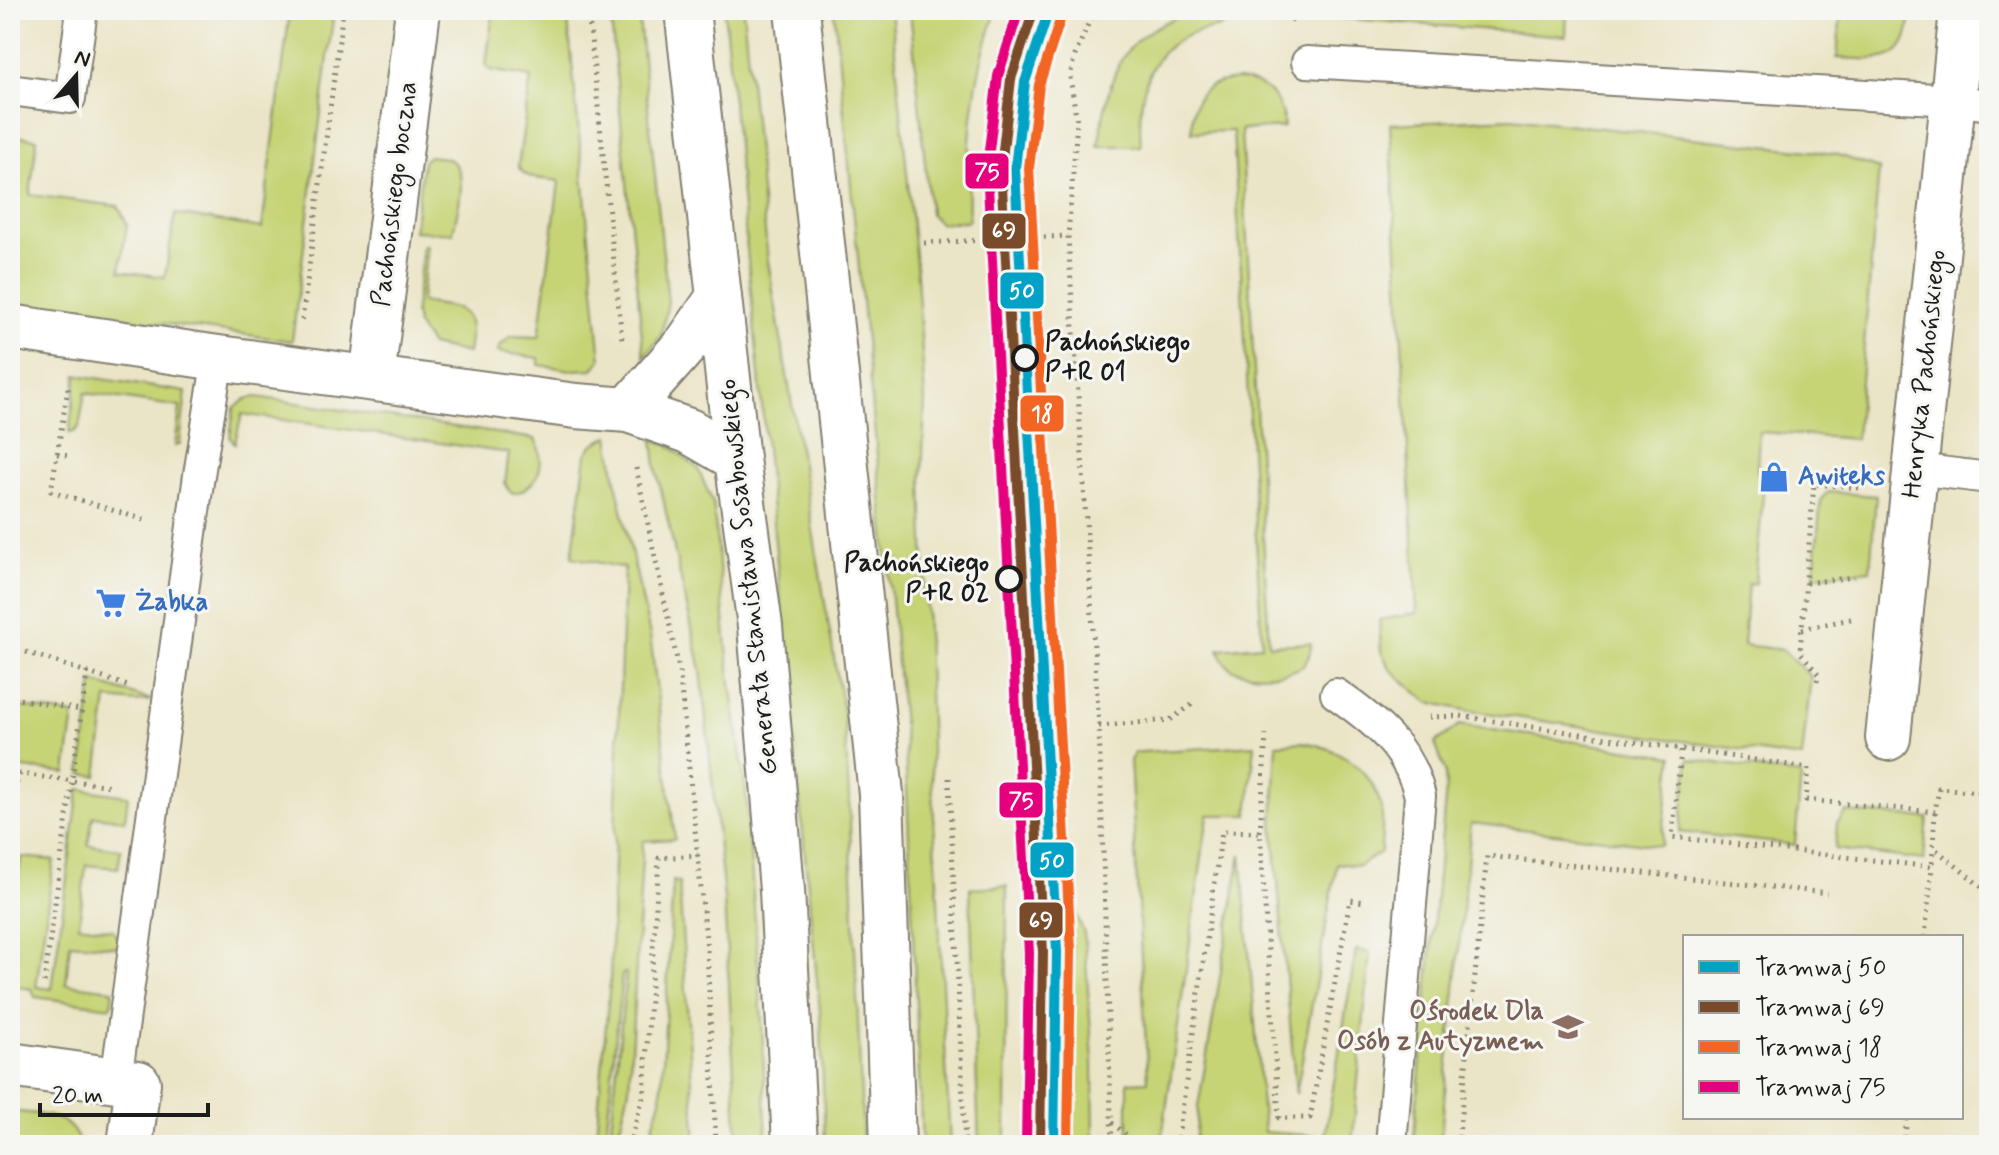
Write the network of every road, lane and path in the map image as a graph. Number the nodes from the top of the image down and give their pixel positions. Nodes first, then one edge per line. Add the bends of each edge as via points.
1 (82, 10) edge
2 (343, 10) edge
3 (418, 10) edge
4 (588, 10) edge
5 (687, 10) edge
6 (797, 10) edge
7 (1094, 10) edge
8 (1280, 10) edge
9 (1962, 10) edge
10 (1294, 22) dead end
11 (1307, 62) dead end
12 (10, 90) edge
13 (1971, 103) edge
14 (1068, 236) junction
15 (924, 243) dead end
16 (719, 297) junction
17 (10, 327) edge
18 (623, 351) dead end
19 (218, 358) junction
20 (296, 368) junction
21 (372, 378) junction
22 (69, 382) dead end
23 (628, 410) junction
24 (57, 454) junction
25 (69, 456) dead end
26 (634, 457) dead end
27 (737, 459) junction
28 (1916, 469) junction
29 (1989, 478) edge
30 (1869, 488) dead end
31 (161, 525) dead end
32 (1861, 577) dead end
33 (1806, 583) junction
34 (1857, 617) dead end
35 (1802, 629) junction
36 (26, 652) dead end
37 (87, 672) junction
38 (1817, 681) dead end
39 (140, 690) dead end
40 (1336, 694) dead end
41 (12, 698) edge
42 (1196, 702) dead end
43 (81, 710) junction
44 (1421, 721) dead end
45 (1099, 726) junction
46 (1266, 734) dead end
47 (1888, 738) dead end
48 (1681, 751) junction
49 (949, 778) dead end
50 (72, 781) junction
51 (156, 792) junction
52 (1989, 793) edge
53 (11, 798) edge
54 (1935, 812) junction
55 (1260, 832) junction
56 (1933, 847) junction
57 (698, 855) junction
58 (1932, 867) junction
59 (1827, 893) dead end
60 (1989, 893) edge
61 (1372, 903) dead end
62 (1925, 935) edge
63 (44, 983) dead end
64 (10, 1065) edge
65 (116, 1080) junction
66 (1907, 1119) edge
67 (1111, 1123) junction
68 (130, 1145) edge
69 (629, 1145) edge
70 (716, 1145) edge
71 (795, 1145) edge
72 (893, 1145) edge
73 (965, 1145) edge
74 (1112, 1145) edge
75 (1139, 1145) edge
76 (1177, 1145) edge
77 (1391, 1145) edge
78 (1458, 1145) edge
79 (1904, 1145) edge

1 - 12 lane via 70,98
2 - 20 path
3 - 21 main road, Pachońskiego boczna
4 - 18 path
5 - 16 main road, Generała Stanisława Sosabowskiego
6 - 72 main road via 881,794
7 - 14 path via 1070,77 1077,122
8 - 10 path
9 - 13 main road, Henryka Pachońskiego
11 - 13 lane
13 - 28 main road, Henryka Pachońskiego
14 - 15 path
14 - 45 path
16 - 23 main road via 688,342
16 - 27 main road, Generała Stanisława Sosabowskiego
17 - 19 main road
19 - 20 main road
19 - 51 lane
20 - 21 main road
21 - 23 main road
22 - 24 path
23 - 27 main road via 689,431
24 - 25 path
24 - 31 path via 51,491
26 - 57 path via 675,640
27 - 71 main road, Generała Stanisława Sosabowskiego via 760,626 782,890
28 - 29 lane
28 - 47 main road, Henryka Pachońskiego
30 - 33 path via 1814,484
32 - 33 path
33 - 35 path
34 - 35 path
35 - 38 path via 1800,652 1819,675
36 - 37 path
37 - 39 path
37 - 43 path
40 - 77 lane via 1393,740 1415,775 1420,796
41 - 43 path
42 - 45 path via 1170,720
43 - 50 path
44 - 48 path via 1460,716
45 - 67 path
46 - 55 path
48 - 54 path via 1809,768 1806,800
48 - 58 path via 1672,837
49 - 73 path
50 - 51 path
50 - 53 path via 20,774
50 - 63 path
51 - 65 lane
52 - 54 path via 1939,788
54 - 56 path
55 - 61 path via 1279,1118 1310,1118 1350,900
55 - 76 path via 1222,831
56 - 58 path
56 - 60 path
57 - 69 path via 659,858 644,1094
57 - 70 path
58 - 62 path
59 - 78 path via 1487,856
64 - 65 main road
65 - 68 main road via 138,1083
66 - 79 path
67 - 74 path
67 - 75 path

